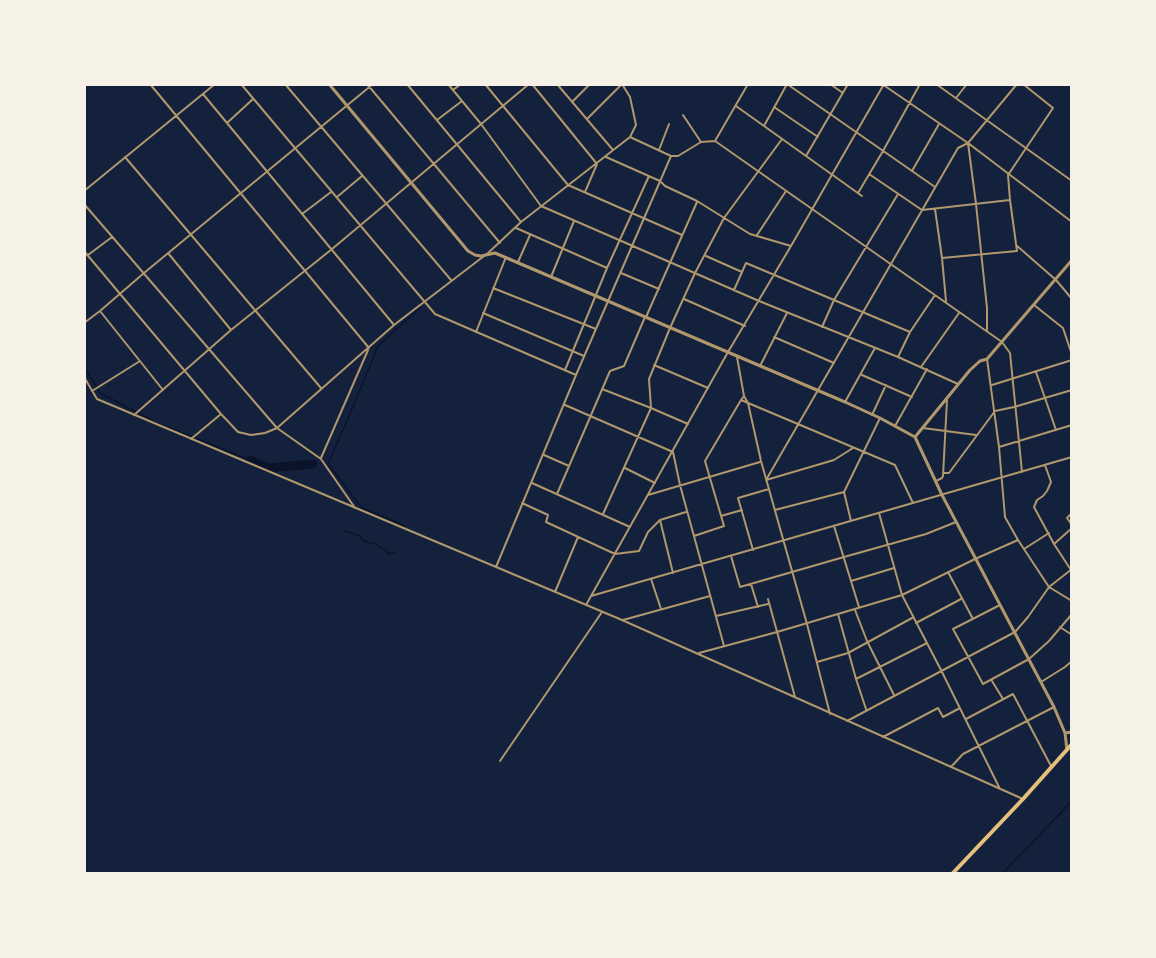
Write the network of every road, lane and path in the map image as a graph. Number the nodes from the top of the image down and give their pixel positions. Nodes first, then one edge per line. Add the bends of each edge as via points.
1 (150, 84) edge
2 (215, 84) edge
3 (241, 84) edge
4 (285, 84) edge
5 (329, 84) edge
6 (373, 84) edge
7 (407, 84) edge
8 (448, 84) edge
9 (461, 84) edge
10 (485, 84) edge
11 (530, 84) edge
12 (557, 84) edge
13 (590, 84) edge
14 (622, 84) edge
15 (748, 84) edge
16 (787, 84) edge
17 (830, 84) edge
18 (848, 84) edge
19 (883, 84) edge
20 (920, 84) edge
21 (936, 84) edge
22 (949, 84) edge
23 (967, 84) edge
24 (1017, 84) edge
25 (1023, 84) edge
26 (368, 86) edge
27 (453, 90) junction
28 (945, 90) junction
29 (843, 93) junction
30 (203, 94) junction
31 (956, 98) junction
32 (253, 99) junction
33 (462, 100) junction
34 (572, 102) junction
35 (910, 102) junction
36 (346, 105) junction
37 (503, 106) junction
38 (736, 106) junction
39 (774, 107) junction
40 (831, 114) junction
41 (683, 115) dead end
42 (176, 116) junction
43 (587, 119) junction
44 (437, 120) junction
45 (986, 120) junction
46 (227, 123) junction
47 (481, 124) junction
48 (669, 124) dead end
49 (940, 124) junction
50 (764, 126) junction
51 (321, 127) junction
52 (856, 132) junction
53 (630, 137) junction
54 (818, 137) junction
55 (782, 139) junction
56 (715, 141) junction
57 (701, 142) junction
58 (968, 143) junction
59 (457, 145) junction
60 (295, 148) junction
61 (1026, 149) junction
62 (613, 150) junction
63 (659, 150) junction
64 (883, 151) junction
65 (671, 156) junction
66 (806, 156) junction
67 (125, 157) junction
68 (605, 157) junction
69 (435, 164) junction
70 (597, 164) junction
71 (267, 171) junction
72 (758, 171) junction
73 (912, 171) junction
74 (831, 174) junction
75 (869, 174) junction
76 (1008, 175) junction
77 (362, 176) junction
78 (649, 176) junction
79 (660, 181) junction
80 (1072, 182) edge
81 (411, 183) junction
82 (568, 185) junction
83 (935, 187) junction
84 (84, 191) edge
85 (786, 191) junction
86 (331, 192) junction
87 (585, 192) junction
88 (240, 193) junction
89 (858, 193) junction
90 (898, 194) junction
91 (862, 196) dead end
92 (336, 198) junction
93 (1010, 200) junction
94 (698, 201) junction
95 (84, 204) edge
96 (386, 204) junction
97 (976, 204) junction
98 (541, 206) junction
99 (812, 209) junction
100 (935, 209) junction
101 (922, 210) junction
102 (632, 213) junction
103 (302, 214) junction
104 (724, 218) junction
105 (644, 219) junction
106 (574, 221) junction
107 (521, 222) junction
108 (1072, 222) edge
109 (359, 226) junction
110 (515, 228) junction
111 (531, 234) junction
112 (191, 235) junction
113 (682, 235) junction
114 (757, 235) junction
115 (113, 237) junction
116 (619, 241) junction
117 (500, 243) junction
118 (1016, 245) junction
119 (791, 246) junction
120 (632, 247) junction
121 (866, 247) junction
122 (332, 249) junction
123 (563, 249) junction
124 (84, 250) edge
125 (168, 253) junction
126 (488, 253) junction
127 (980, 254) junction
128 (88, 255) junction
129 (705, 255) junction
130 (506, 257) junction
131 (942, 258) junction
132 (1072, 260) edge
133 (518, 262) junction
134 (670, 263) junction
135 (891, 264) junction
136 (607, 268) junction
137 (305, 271) junction
138 (742, 272) junction
139 (144, 273) junction
140 (621, 273) junction
141 (696, 273) junction
142 (774, 275) junction
143 (551, 277) junction
144 (451, 280) junction
145 (1056, 280) junction
146 (494, 288) junction
147 (658, 289) junction
148 (734, 290) junction
149 (119, 293) junction
150 (935, 295) junction
151 (596, 296) junction
152 (684, 299) junction
153 (1072, 299) edge
154 (834, 300) junction
155 (424, 301) junction
156 (608, 301) junction
157 (759, 301) junction
158 (946, 303) junction
159 (1034, 304) junction
160 (255, 310) junction
161 (100, 311) junction
162 (863, 312) junction
163 (960, 312) junction
164 (483, 313) junction
165 (787, 313) junction
166 (645, 317) junction
167 (84, 323) edge
168 (584, 324) junction
169 (394, 325) junction
170 (745, 326) junction
171 (822, 327) junction
172 (670, 328) junction
173 (596, 329) junction
174 (231, 330) junction
175 (987, 331) junction
176 (476, 332) junction
177 (910, 332) junction
178 (1072, 335) edge
179 (774, 337) junction
180 (849, 337) junction
181 (1066, 337) junction
182 (1002, 342) junction
183 (210, 348) junction
184 (369, 348) junction
185 (875, 348) junction
186 (573, 351) junction
187 (728, 352) junction
188 (1072, 355) edge
189 (584, 356) junction
190 (737, 356) junction
191 (898, 357) junction
192 (987, 359) junction
193 (1072, 360) edge
194 (140, 361) junction
195 (834, 363) junction
196 (654, 365) junction
197 (760, 366) junction
198 (921, 367) junction
199 (927, 369) junction
200 (565, 370) junction
201 (186, 371) junction
202 (1036, 372) junction
203 (576, 375) junction
204 (861, 375) junction
205 (84, 377) edge
206 (1011, 379) junction
207 (958, 384) junction
208 (886, 385) junction
209 (992, 385) junction
210 (708, 388) junction
211 (322, 389) junction
212 (602, 389) junction
213 (93, 390) junction
214 (163, 390) junction
215 (1072, 390) edge
216 (818, 391) junction
217 (744, 396) junction
218 (912, 397) junction
219 (1044, 399) junction
220 (741, 400) junction
221 (946, 400) junction
222 (845, 402) junction
223 (748, 403) junction
224 (564, 404) junction
225 (1014, 407) junction
226 (651, 408) junction
227 (994, 411) junction
228 (222, 414) junction
229 (134, 415) junction
230 (591, 415) junction
231 (872, 415) junction
232 (880, 418) junction
233 (688, 424) junction
234 (798, 424) junction
235 (1072, 425) edge
236 (895, 426) junction
237 (277, 428) junction
238 (923, 428) junction
239 (1056, 430) junction
240 (944, 431) junction
241 (976, 435) junction
242 (638, 436) junction
243 (915, 437) junction
244 (191, 439) junction
245 (1018, 442) junction
246 (854, 447) junction
247 (999, 447) junction
248 (863, 451) junction
249 (673, 452) junction
250 (543, 455) junction
251 (1072, 457) edge
252 (321, 459) junction
253 (761, 461) junction
254 (1046, 465) junction
255 (569, 466) junction
256 (624, 468) junction
257 (1022, 472) junction
258 (943, 473) junction
259 (710, 476) junction
260 (1003, 477) junction
261 (766, 480) junction
262 (936, 481) junction
263 (531, 483) junction
264 (655, 483) junction
265 (680, 485) junction
266 (769, 489) junction
267 (844, 492) junction
268 (557, 494) junction
269 (648, 495) junction
270 (942, 495) junction
271 (914, 503) junction
272 (522, 504) junction
273 (355, 507) junction
274 (742, 510) junction
275 (775, 510) junction
276 (687, 512) junction
277 (879, 513) junction
278 (1072, 513) edge
279 (603, 514) junction
280 (721, 516) junction
281 (660, 520) junction
282 (851, 521) junction
283 (956, 522) junction
284 (834, 526) junction
285 (1072, 526) edge
286 (630, 527) junction
287 (1049, 533) junction
288 (694, 536) junction
289 (578, 537) junction
290 (1018, 540) junction
291 (783, 541) junction
292 (1054, 544) junction
293 (888, 545) junction
294 (1024, 549) junction
295 (753, 550) junction
296 (615, 554) junction
297 (731, 556) junction
298 (844, 557) junction
299 (975, 559) junction
300 (701, 565) junction
301 (496, 567) junction
302 (894, 568) junction
303 (1072, 569) edge
304 (792, 572) junction
305 (948, 572) junction
306 (673, 573) junction
307 (651, 579) junction
308 (851, 581) junction
309 (751, 584) junction
310 (1049, 587) junction
311 (555, 592) junction
312 (902, 595) junction
313 (591, 596) junction
314 (710, 596) junction
315 (962, 598) junction
316 (768, 599) dead end
317 (1072, 601) edge
318 (769, 604) junction
319 (586, 605) junction
320 (1000, 605) junction
321 (758, 607) junction
322 (859, 608) junction
323 (661, 609) junction
324 (855, 609) junction
325 (602, 612) junction
326 (838, 614) junction
327 (1072, 614) edge
328 (716, 616) junction
329 (913, 617) junction
330 (973, 619) junction
331 (622, 620) junction
332 (916, 623) junction
333 (807, 624) junction
334 (1060, 627) junction
335 (777, 632) junction
336 (1015, 632) junction
337 (1072, 635) edge
338 (867, 641) junction
339 (927, 643) junction
340 (724, 646) junction
341 (698, 653) junction
342 (848, 653) junction
343 (968, 657) junction
344 (1029, 659) junction
345 (1072, 661) edge
346 (817, 663) junction
347 (880, 667) junction
348 (941, 670) junction
349 (856, 679) junction
350 (992, 680) junction
351 (1041, 681) junction
352 (894, 695) junction
353 (795, 697) junction
354 (1003, 699) junction
355 (1054, 707) junction
356 (960, 708) junction
357 (866, 709) junction
358 (830, 714) junction
359 (966, 719) junction
360 (846, 721) junction
361 (1027, 721) junction
362 (1072, 732) edge
363 (1065, 733) junction
364 (883, 737) junction
365 (1072, 744) edge
366 (978, 746) junction
367 (1067, 750) junction
368 (500, 761) dead end
369 (951, 767) junction
370 (1052, 767) junction
371 (999, 789) junction
372 (1023, 799) junction
373 (952, 874) edge

1 - 42 street
2 - 30 street
3 - 32 street
4 - 51 street
5 - 36 street
6 - 26 street
7 - 44 street
8 - 27 street
9 - 27 street
10 - 37 street
11 - 37 street
11 - 70 street
12 - 34 street
13 - 34 street
14 - 43 street
14 - 53 street via 630,97 636,125
15 - 38 street
16 - 39 street
16 - 40 street
17 - 29 street
18 - 29 street
19 - 35 street
19 - 52 street
20 - 35 street
21 - 28 street
22 - 28 street
23 - 31 street
24 - 45 street
25 - 61 street via 1053,108
26 - 36 street
26 - 69 street
27 - 33 street
28 - 31 street
29 - 40 street
30 - 42 street
30 - 46 street
31 - 45 street
32 - 46 street
32 - 60 street
33 - 44 street
33 - 47 street
34 - 43 street
35 - 49 street
35 - 64 street
36 - 51 street
36 - 81 street
37 - 47 street
37 - 82 street
38 - 50 street
38 - 56 street
39 - 50 street
39 - 54 street
40 - 52 street
40 - 54 street
41 - 57 street
42 - 67 street
42 - 88 street
43 - 62 street
44 - 59 street
45 - 58 street
45 - 61 street
46 - 71 street
47 - 59 street
47 - 98 street
48 - 63 street
49 - 58 street
49 - 73 street
50 - 55 street
51 - 60 street
51 - 77 street
52 - 64 street
52 - 74 street
53 - 62 street
53 - 63 street
54 - 66 street
55 - 66 street
55 - 72 street
56 - 57 street
56 - 72 street
57 - 65 street
58 - 76 street
58 - 83 street via 958,148
58 - 97 street
59 - 69 street
59 - 107 street
60 - 71 street
60 - 86 street
61 - 76 street
61 - 80 street
62 - 68 street
63 - 65 street
64 - 73 street
64 - 75 street
65 - 79 street
66 - 74 street
67 - 84 street
67 - 112 street
68 - 70 street
68 - 78 street
69 - 81 street
69 - 117 street
70 - 82 street
70 - 87 street
71 - 88 street
71 - 103 street
72 - 85 street
72 - 104 street
73 - 83 street
74 - 89 street
74 - 99 street
75 - 89 street
75 - 90 street
76 - 93 street
76 - 108 street
77 - 92 street
77 - 96 street
78 - 79 street
78 - 102 street
79 - 94 street
79 - 105 street
81 - 96 street
81 - 126 street via 468,251 480,256
82 - 87 street
82 - 98 street
83 - 101 street
85 - 99 street
85 - 114 street
86 - 92 street
86 - 103 street
87 - 102 street
88 - 112 street
88 - 137 street
89 - 91 street
90 - 101 street
90 - 121 street
92 - 109 street
93 - 97 street
93 - 118 street
94 - 104 street
94 - 113 street
95 - 115 street
96 - 109 street
96 - 144 street
97 - 100 street
97 - 127 street
98 - 106 street
98 - 107 street
99 - 119 street
99 - 121 street
100 - 101 street
100 - 131 street
101 - 135 street
102 - 105 street
102 - 116 street
103 - 122 street
104 - 114 street
104 - 129 street
105 - 113 street
105 - 120 street
106 - 116 street
106 - 123 street
107 - 110 street
109 - 122 street
109 - 155 street
110 - 111 street
110 - 117 street
111 - 123 street
111 - 133 street
112 - 125 street
112 - 160 street
113 - 134 street
114 - 119 street
115 - 128 street
115 - 139 street
116 - 120 street
116 - 136 street
117 - 126 street
118 - 127 street via 1017,250
118 - 145 street
119 - 142 street
120 - 134 street
120 - 140 street
121 - 135 street
121 - 154 street
122 - 137 street
122 - 169 street
123 - 136 street
123 - 143 street
124 - 128 street
125 - 139 street
125 - 174 street
126 - 130 street
126 - 144 street
127 - 131 street
127 - 175 street
128 - 149 street
129 - 138 street
129 - 141 street
130 - 133 street
130 - 146 street
131 - 158 street
132 - 145 street
133 - 143 street
134 - 141 street
134 - 147 street
135 - 150 street
135 - 162 street
136 - 151 street
137 - 160 street
137 - 184 street
138 - 142 street via 746,263
138 - 148 street
139 - 149 street
139 - 183 street
140 - 147 street
140 - 156 street
141 - 148 street
141 - 152 street
142 - 154 street
142 - 157 street
143 - 151 street
144 - 155 street
145 - 153 street
145 - 159 street
146 - 164 street
146 - 168 street
147 - 166 street
148 - 157 street
149 - 161 street
149 - 201 street
150 - 158 street
150 - 177 street
151 - 156 street
151 - 168 street
152 - 170 street
152 - 172 street
154 - 162 street
154 - 171 street
155 - 169 street
155 - 176 street via 435,314
156 - 166 street
156 - 173 street
157 - 165 street
157 - 170 street
158 - 163 street
159 - 181 street via 1063,328
159 - 182 street
160 - 174 street
160 - 211 street
161 - 167 street
161 - 194 street
162 - 177 street
162 - 180 street
163 - 175 street
163 - 198 street
164 - 176 street
164 - 186 street
165 - 171 street
165 - 179 street
166 - 172 street
166 - 212 street via 624,366 610,371
168 - 173 street
168 - 186 street
169 - 184 street
170 - 187 street
171 - 180 street
172 - 187 street
172 - 196 street
173 - 189 street
174 - 183 street
175 - 182 street
176 - 200 street
177 - 191 street
178 - 181 street
179 - 195 street
179 - 197 street
180 - 185 street
180 - 195 street
181 - 188 street
182 - 192 street
182 - 206 street via 1010,353
183 - 201 street
183 - 237 street
184 - 211 street
184 - 252 street
185 - 191 street
185 - 204 street
186 - 189 street
186 - 200 street
187 - 190 street
187 - 210 street
189 - 203 street
190 - 197 street
190 - 217 street
191 - 198 street
192 - 207 street via 975,365
192 - 209 street
193 - 202 street
194 - 213 street
194 - 214 street
195 - 216 street
196 - 210 street
196 - 226 street via 649,379
197 - 216 street
198 - 199 street
199 - 207 street
199 - 218 street
200 - 203 street
201 - 214 street
201 - 228 street
202 - 206 street
202 - 219 street
203 - 224 street
204 - 208 street
204 - 222 street
205 - 213 street
206 - 209 street
206 - 225 street
207 - 221 street
208 - 218 street
208 - 231 street
209 - 227 street
210 - 233 street
211 - 237 street
212 - 226 street
212 - 230 street
213 - 229 street via 97,399
214 - 229 street
215 - 219 street
216 - 222 street
216 - 234 street
217 - 220 street
217 - 223 street
218 - 236 street
219 - 225 street
219 - 239 street
220 - 223 street
220 - 259 street via 705,461
221 - 238 street
221 - 240 street
222 - 231 street
223 - 234 street
223 - 253 street
224 - 230 street
224 - 250 street
225 - 227 street
225 - 245 street
226 - 233 street
226 - 242 street
227 - 241 street
227 - 247 street
228 - 237 street via 238,432 265,434
228 - 244 street
229 - 244 street
230 - 242 street
230 - 255 street
231 - 232 street
232 - 236 street
232 - 248 street
233 - 249 street
234 - 246 street
234 - 261 street
235 - 239 street
236 - 243 street
237 - 252 street
238 - 240 street
238 - 243 street
239 - 245 street
240 - 241 street
240 - 258 street
241 - 258 street via 949,473
242 - 249 street
242 - 256 street
243 - 262 street
244 - 273 street
245 - 247 street
245 - 257 street
246 - 248 street
246 - 261 street via 834,460
247 - 260 street
248 - 267 street
248 - 271 street via 894,465
249 - 264 street
249 - 265 street
250 - 255 street
250 - 263 street
251 - 254 street
252 - 273 street
253 - 259 street
253 - 261 street
254 - 257 street
254 - 287 street via 1051,482 1034,507
255 - 268 street
256 - 264 street
256 - 279 street
257 - 260 street
258 - 262 street
259 - 265 street
259 - 280 street
260 - 270 street
260 - 290 street via 1005,517
261 - 266 street
262 - 270 street
263 - 268 street
263 - 272 street
264 - 269 street
265 - 269 street
265 - 276 street
266 - 274 street via 738,498
266 - 275 street
267 - 275 street
267 - 282 street
268 - 279 street
269 - 286 street
270 - 271 street
270 - 283 street
271 - 277 street
272 - 289 street via 548,515 546,522
272 - 301 street
273 - 301 street
274 - 280 street
274 - 295 street
275 - 291 street
276 - 281 street
276 - 288 street
277 - 282 street
277 - 293 street
278 - 285 street via 1068,518
279 - 286 street
280 - 288 street via 724,526
281 - 296 street via 648,532 639,551
281 - 306 street
282 - 284 street
283 - 293 street
283 - 299 street
284 - 291 street
284 - 298 street
285 - 292 street
286 - 296 street
287 - 292 street
287 - 294 street
288 - 300 street
289 - 296 street
289 - 311 street
290 - 294 street
290 - 299 street
291 - 295 street
291 - 304 street
292 - 303 street
293 - 298 street
293 - 302 street
294 - 310 street
295 - 297 street
296 - 313 street
297 - 300 street
297 - 309 street via 740,587
298 - 304 street
298 - 308 street
299 - 305 street
299 - 320 street
300 - 306 street
300 - 314 street
301 - 311 street
302 - 308 street
302 - 312 street
303 - 310 street
304 - 309 street
304 - 333 street
305 - 312 street
305 - 315 street
306 - 307 street
307 - 313 street
307 - 323 street
308 - 322 street
309 - 321 street
310 - 317 street
310 - 336 street
311 - 319 street
312 - 322 street
312 - 329 street
313 - 319 street
314 - 323 street
314 - 328 street
315 - 330 street
315 - 332 street
316 - 318 street
318 - 321 street
318 - 335 street
319 - 325 street
320 - 330 street
320 - 336 street
321 - 328 street
322 - 324 street
323 - 331 street
324 - 326 street
324 - 338 street
325 - 331 street
325 - 368 street
326 - 333 street
326 - 342 street
327 - 334 street
328 - 340 street
329 - 332 street
329 - 338 street
330 - 343 street via 953,629
331 - 341 street
332 - 339 street
333 - 335 street
333 - 346 street
334 - 337 street
334 - 344 street
335 - 340 street
335 - 353 street
336 - 343 street
336 - 344 street
338 - 342 street
338 - 347 street
339 - 347 street
339 - 348 street
340 - 341 street
341 - 353 street
342 - 346 street
342 - 349 street
343 - 348 street
343 - 350 street via 983,684
344 - 350 street
344 - 351 street
345 - 351 street
346 - 358 street
347 - 349 street
347 - 352 street
348 - 352 street
348 - 356 street
349 - 357 street
350 - 354 street
351 - 355 street
352 - 357 street
353 - 358 street
354 - 359 street
354 - 361 street via 1013,694
355 - 361 street
355 - 363 street
356 - 359 street
356 - 364 street via 943,717 938,708
357 - 360 street
358 - 360 street
359 - 366 street
360 - 364 street
361 - 366 street
361 - 370 street
362 - 363 street
363 - 367 street
364 - 369 street
365 - 367 highway
366 - 369 street
366 - 371 street
367 - 370 highway
369 - 371 street
370 - 372 highway
371 - 372 street
372 - 373 highway

